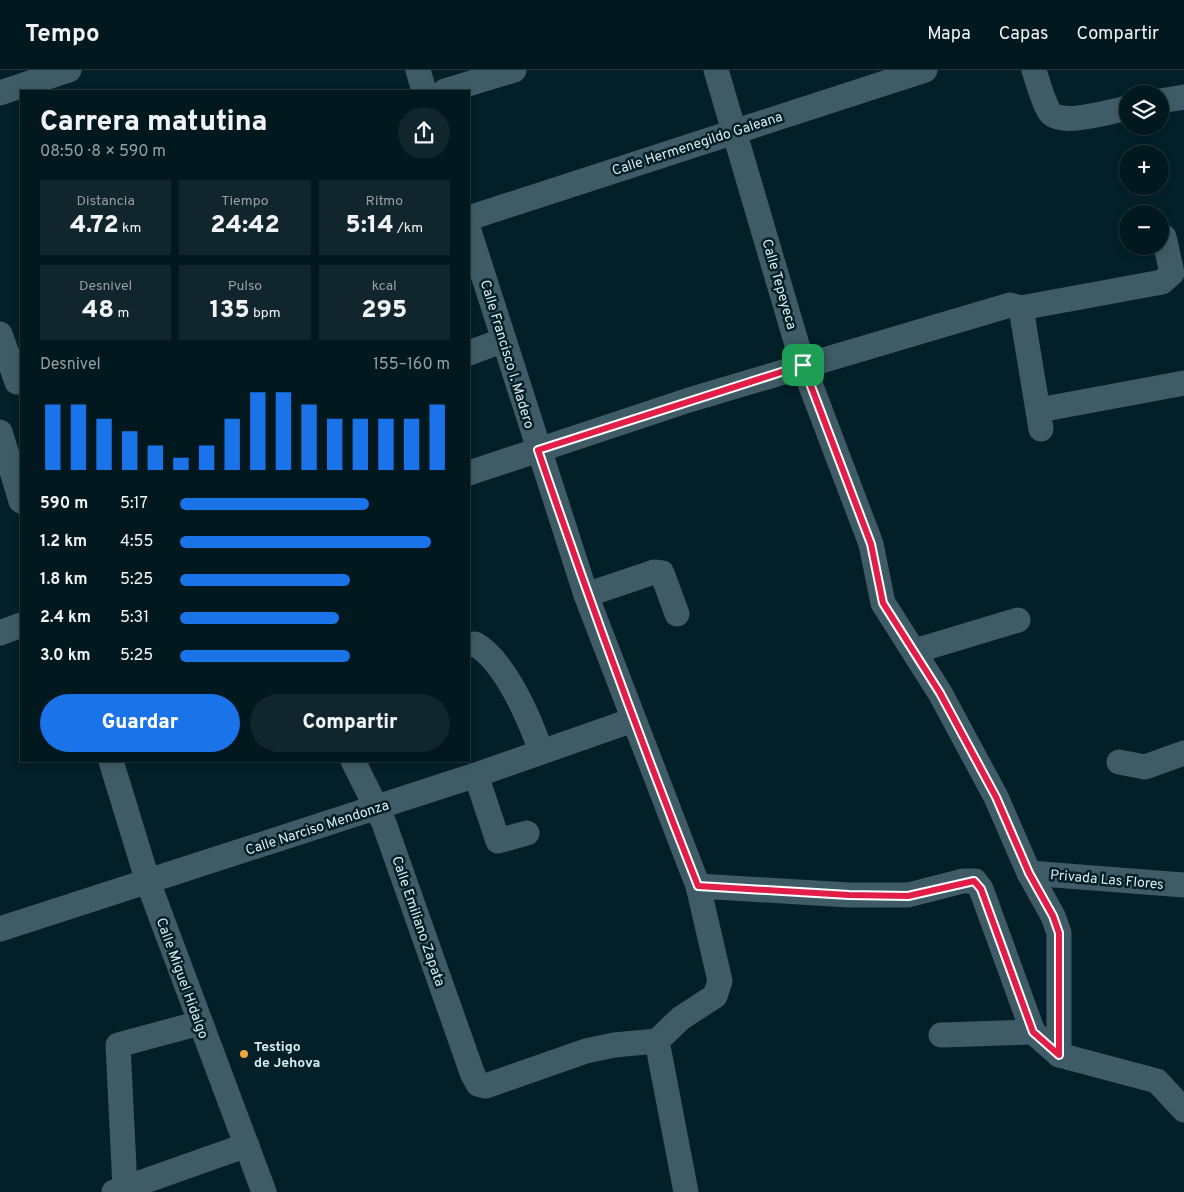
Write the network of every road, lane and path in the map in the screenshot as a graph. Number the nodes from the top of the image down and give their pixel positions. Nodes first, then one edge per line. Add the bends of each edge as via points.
1 (69, 70) edge
2 (418, 70) edge
3 (514, 70) edge
4 (716, 70) edge
5 (1034, 70) edge
6 (918, 71) edge
7 (867, 78) edge
8 (424, 90) edge
9 (448, 90) edge
10 (0, 93) edge
11 (1184, 97) edge
12 (1169, 100) edge
13 (1119, 110) edge
14 (736, 130) junction
15 (470, 218) edge
16 (470, 239) edge
17 (1168, 255) edge
18 (473, 262) edge
19 (1016, 307) junction
20 (0, 334) edge
21 (504, 340) junction
22 (470, 352) edge
23 (803, 365) junction
24 (1184, 383) edge
25 (13, 386) edge
26 (0, 432) edge
27 (538, 450) junction
28 (470, 473) edge
29 (12, 492) edge
30 (586, 595) junction
31 (676, 614) dead end
32 (1018, 620) dead end
33 (20, 625) edge
34 (0, 633) edge
35 (470, 645) edge
36 (915, 651) junction
37 (633, 720) junction
38 (541, 752) junction
39 (1184, 753) edge
40 (111, 762) edge
41 (353, 762) edge
42 (1119, 762) dead end
43 (476, 775) junction
44 (375, 808) junction
45 (528, 833) dead end
46 (1029, 873) junction
47 (148, 882) junction
48 (698, 886) junction
49 (1184, 886) edge
50 (0, 929) edge
51 (200, 1023) junction
52 (1033, 1032) junction
53 (940, 1036) dead end
54 (657, 1041) junction
55 (1059, 1055) junction
56 (1184, 1110) edge
57 (247, 1145) junction
58 (120, 1190) edge
59 (264, 1192) edge
60 (686, 1192) edge

1 - 10 street
2 - 8 street
3 - 9 street
4 - 14 street, Calle Tepeyeca
5 - 13 street via 1049,112 1058,118 1072,119
6 - 7 street, Calle Hermenegildo Galeana
7 - 14 street, Calle Hermenegildo Galeana
11 - 12 street
14 - 15 street, Calle Hermenegildo Galeana
14 - 23 street, Calle Tepeyeca
16 - 18 street, Calle Francisco I. Madero
17 - 19 street via 1172,273 1162,282
18 - 21 street, Calle Francisco I. Madero
19 - 23 street
19 - 24 street via 1040,419
20 - 25 street
21 - 22 street
21 - 27 street, Calle Francisco I. Madero
23 - 27 street
23 - 36 street, Calle Tepeyeca via 871,544 883,603
26 - 29 street
27 - 28 street
27 - 30 street, Calle Francisco I. Madero
30 - 31 street via 662,572
30 - 37 street, Calle Francisco I. Madero
32 - 36 street
33 - 34 street
35 - 38 street via 485,650 516,692
36 - 46 street, Calle Tepeyeca via 996,797
37 - 38 street, Calle Narciso Mendonza
37 - 48 street, Calle Francisco I. Madero
38 - 43 street, Calle Narciso Mendonza
39 - 42 street via 1146,767
40 - 47 street, Calle Miguel Hidalgo
41 - 44 street, Calle Emiliano Zapata
43 - 44 street, Calle Narciso Mendonza
43 - 45 street via 498,841
44 - 47 street, Calle Narciso Mendonza
44 - 54 street, Calle Emiliano Zapata via 384,823 478,1084 486,1086 586,1051
46 - 49 street, Privada Las Flores
46 - 55 street, Calle Tepeyeca via 1059,933
47 - 50 street, Calle Narciso Mendonza
47 - 51 street, Calle Miguel Hidalgo
48 - 52 street via 908,896 974,881 981,889
48 - 54 street, Calle Francisco I. Madero via 719,988 715,996 681,1018
51 - 57 street, Calle Miguel Hidalgo
51 - 58 street via 118,1044
52 - 53 street
52 - 55 street
54 - 60 street
55 - 56 street via 1156,1081
57 - 58 street
57 - 59 street, Calle Miguel Hidalgo

